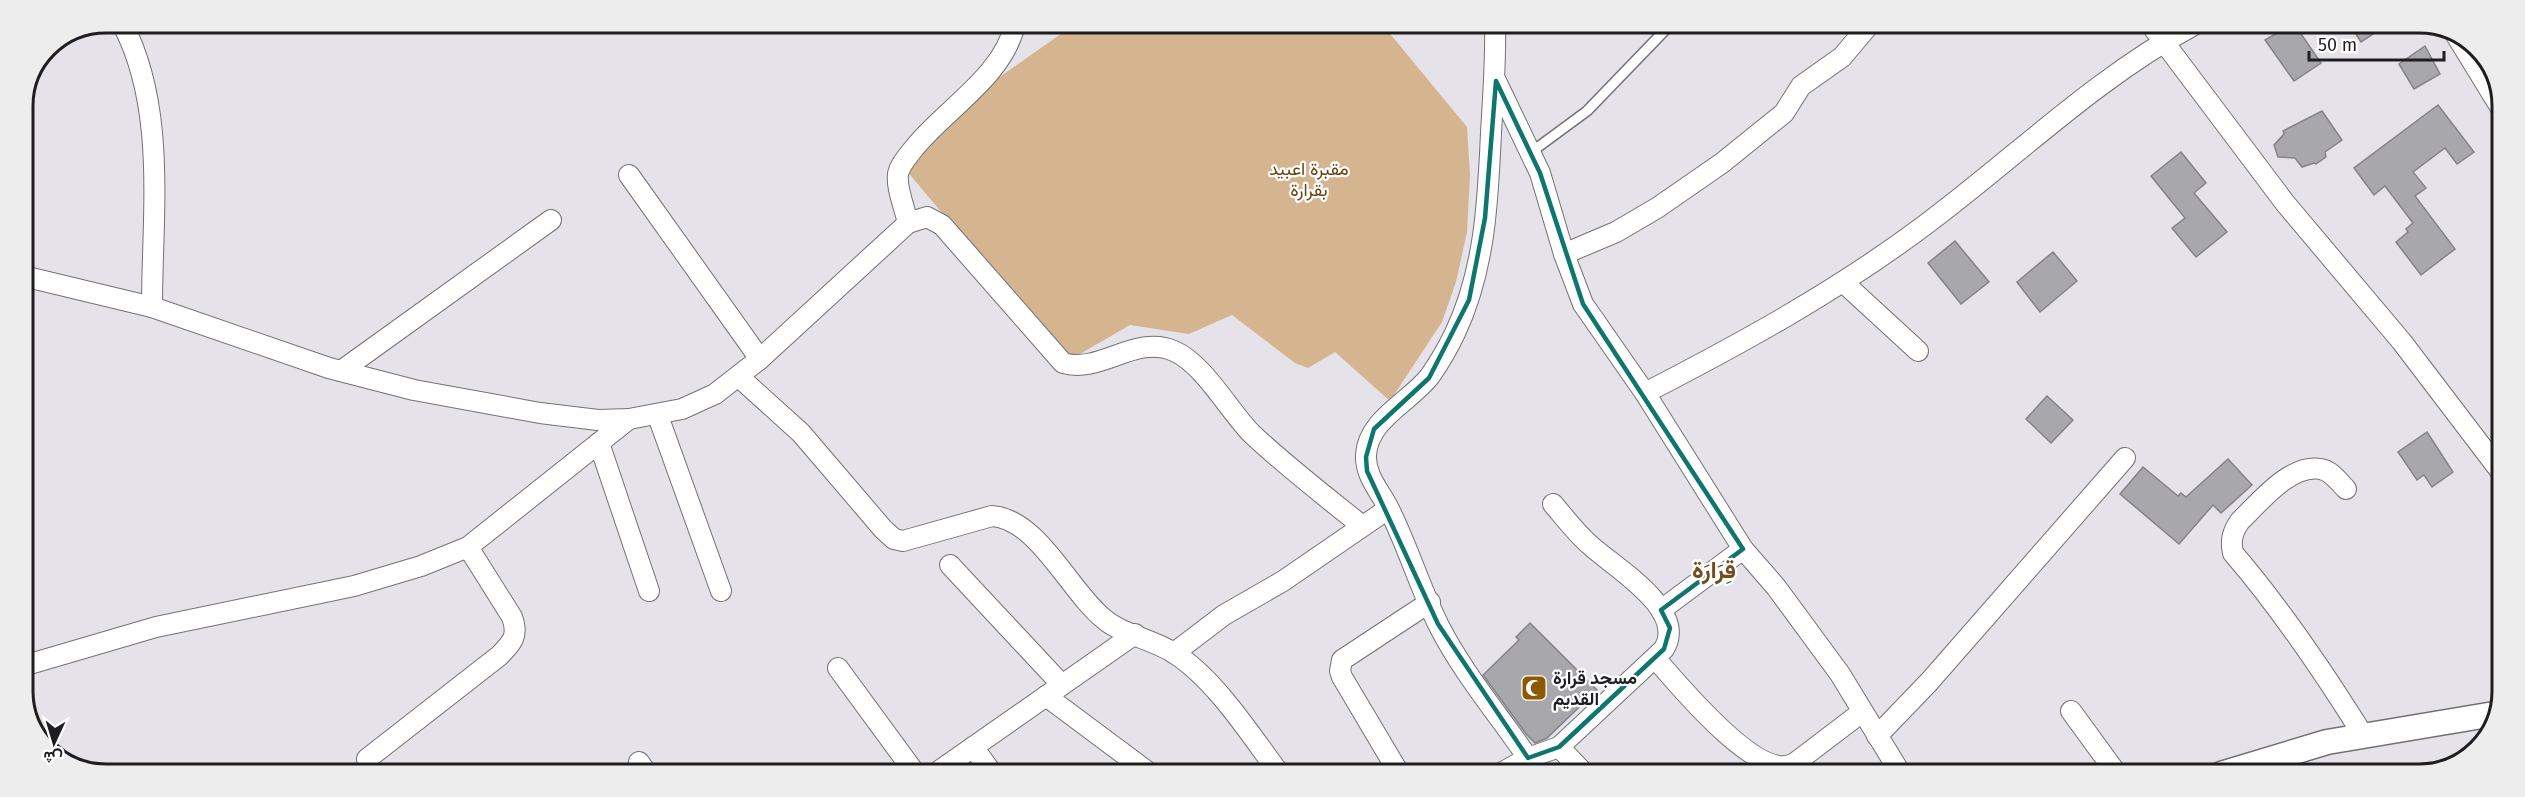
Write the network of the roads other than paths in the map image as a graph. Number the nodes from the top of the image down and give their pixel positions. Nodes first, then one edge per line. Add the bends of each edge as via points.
1 (128, 33) edge
2 (1013, 33) edge
3 (1496, 33) edge
4 (1662, 33) edge
5 (1862, 33) edge
6 (2157, 33) edge
7 (2179, 33) edge
8 (2163, 42) junction
9 (2465, 50) edge
10 (1496, 81) junction
11 (2491, 91) edge
12 (1530, 153) junction
13 (629, 175) dead end
14 (551, 220) dead end
15 (908, 223) junction
16 (1564, 254) junction
17 (33, 279) edge
18 (1844, 284) junction
19 (152, 307) junction
20 (1918, 351) dead end
21 (760, 359) junction
22 (341, 371) junction
23 (739, 377) junction
24 (1645, 393) junction
25 (658, 416) junction
26 (629, 419) junction
27 (599, 443) junction
28 (2125, 458) dead end
29 (2492, 460) edge
30 (2346, 489) dead end
31 (1553, 504) dead end
32 (1389, 509) junction
33 (1361, 525) junction
34 (468, 547) junction
35 (1743, 549) junction
36 (950, 565) dead end
37 (649, 591) dead end
38 (721, 591) dead end
39 (1430, 602) junction
40 (1661, 610) junction
41 (1135, 634) junction
42 (1174, 653) junction
43 (1655, 658) junction
44 (33, 663) edge
45 (838, 668) dead end
46 (1054, 691) junction
47 (2071, 711) dead end
48 (1862, 712) junction
49 (2488, 715) edge
50 (2363, 735) junction
51 (1877, 736) junction
52 (973, 747) junction
53 (1559, 747) junction
54 (1528, 758) junction
55 (367, 759) dead end
56 (908, 764) edge
57 (949, 764) edge
58 (985, 764) edge
59 (1139, 764) edge
60 (1272, 764) edge
61 (1394, 764) edge
62 (1517, 764) edge
63 (1575, 764) edge
64 (1771, 764) edge
65 (1793, 764) edge
66 (1895, 764) edge
67 (2110, 764) edge
68 (2251, 764) edge

1 - 19 street via 148,100 153,158
2 - 15 street via 992,68 923,137 903,163 898,176
3 - 10 street
4 - 12 lane via 1587,111
5 - 16 street via 1842,57 1801,86 1784,113 1722,163 1623,228
6 - 8 street
7 - 8 street
8 - 18 street via 2095,87 1927,224
8 - 29 street via 2285,203 2402,342
9 - 11 street
10 - 12 street
10 - 32 street via 1480,260 1469,300 1429,378 1374,429 1368,441 1367,471
12 - 16 street via 1540,173
13 - 21 street
14 - 22 street
15 - 21 street
15 - 33 street via 927,217 942,225 1063,363 1076,367 1091,364 1135,348 1174,351 1192,365 1251,432
16 - 24 street via 1584,304
17 - 19 street
18 - 20 street
18 - 24 street
19 - 22 street
21 - 23 street
22 - 26 street via 414,390 540,413 598,420
23 - 25 street via 701,402
23 - 41 street via 801,433 894,539 912,540 1001,516 1030,535 1105,621
24 - 35 street
25 - 26 street
25 - 38 street
26 - 27 street
27 - 34 street
27 - 37 street
28 - 51 street
30 - 50 street via 2322,469 2300,470 2240,520 2232,546 2233,553 2309,649
31 - 40 street via 1591,547 1620,568
32 - 33 street
32 - 39 street
33 - 42 street via 1282,581 1224,615
34 - 44 street via 354,586 156,627
34 - 55 street via 512,617 514,641
35 - 40 street
35 - 48 street via 1821,647
36 - 46 street
39 - 54 street via 1438,624 1467,673
39 - 61 street via 1340,665 1342,677
40 - 43 street via 1668,620 1670,636
41 - 42 street
41 - 46 street
42 - 60 street via 1206,682
43 - 53 street
43 - 64 street via 1716,724
45 - 56 street
46 - 52 street
46 - 59 street
47 - 67 street
48 - 51 street
48 - 65 street
49 - 50 street
50 - 68 street
51 - 66 street
52 - 57 street
52 - 58 street
53 - 54 street
53 - 63 street
54 - 62 street

